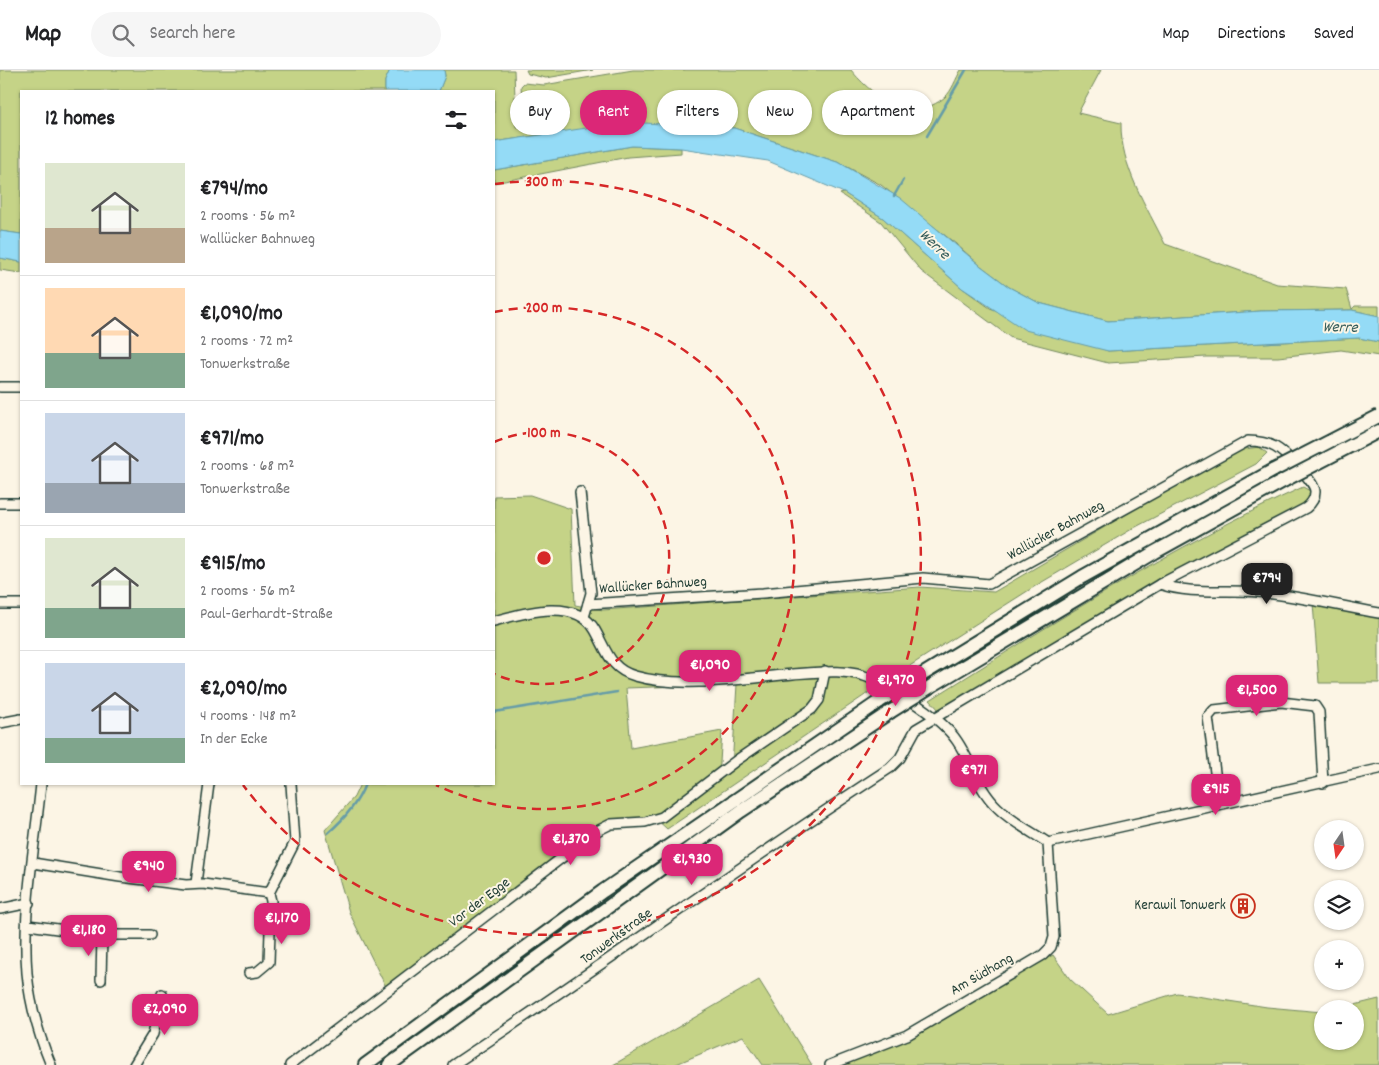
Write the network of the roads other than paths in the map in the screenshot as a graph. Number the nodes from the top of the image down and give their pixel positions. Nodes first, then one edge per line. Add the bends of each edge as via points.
1 (0, 387) edge
2 (20, 387) edge
3 (1379, 416) edge
4 (1379, 431) edge
5 (580, 492) dead end
6 (0, 503) edge
7 (20, 503) edge
8 (1160, 584) junction
9 (0, 604) edge
10 (20, 604) edge
11 (588, 604) junction
12 (1379, 613) edge
13 (584, 617) junction
14 (495, 621) edge
15 (825, 672) junction
16 (933, 718) junction
17 (20, 719) edge
18 (0, 723) edge
19 (1379, 769) edge
20 (1323, 783) junction
21 (40, 785) edge
22 (210, 785) edge
23 (291, 785) edge
24 (1219, 804) junction
25 (1048, 843) junction
26 (33, 863) junction
27 (196, 883) junction
28 (269, 893) junction
29 (29, 903) junction
30 (0, 909) edge
31 (28, 925) junction
32 (102, 935) junction
33 (150, 935) dead end
34 (249, 973) dead end
35 (101, 980) dead end
36 (162, 994) dead end
37 (51, 1065) edge
38 (134, 1065) edge
39 (290, 1065) edge
40 (365, 1065) edge
41 (389, 1065) edge
42 (453, 1065) edge
43 (830, 1065) edge

1 - 2 street
3 - 40 highway, bridge via 1274,470 1082,577 880,701 603,891
4 - 41 highway, bridge via 1155,552 890,712 741,811
5 - 11 street via 591,593
6 - 7 street
8 - 11 street, Wallücker Bahnweg via 1306,508 1315,495 1312,482 1276,448 1267,443 1248,441 989,584 923,578
8 - 12 street via 1179,591 1268,593
8 - 16 street, Wallücker Bahnweg
9 - 10 street
11 - 13 street
13 - 14 street via 552,611
13 - 15 street via 595,629 608,658 622,672 646,679 702,680
15 - 16 street via 871,679
15 - 39 street, Vor der Egge via 819,700 812,709 736,760 662,817 645,822 612,824 597,831
16 - 25 street via 957,741 974,778 998,808
16 - 42 street, Tonwerkstraße via 916,729 900,758 890,768 771,845 576,983
17 - 18 street
19 - 20 street
20 - 24 street
20 - 24 street via 1316,706 1281,702 1214,710 1208,718
21 - 26 street
22 - 27 street
23 - 28 street via 296,842
24 - 25 street
25 - 43 street, Am Südhang via 1054,937 1044,955 908,1035
26 - 27 street via 120,877 186,885
26 - 29 street
27 - 28 street
28 - 34 street via 268,962 257,972
29 - 30 street
29 - 31 street
31 - 32 street
31 - 37 street via 29,990
32 - 33 street
32 - 35 street
36 - 38 street via 154,1034

